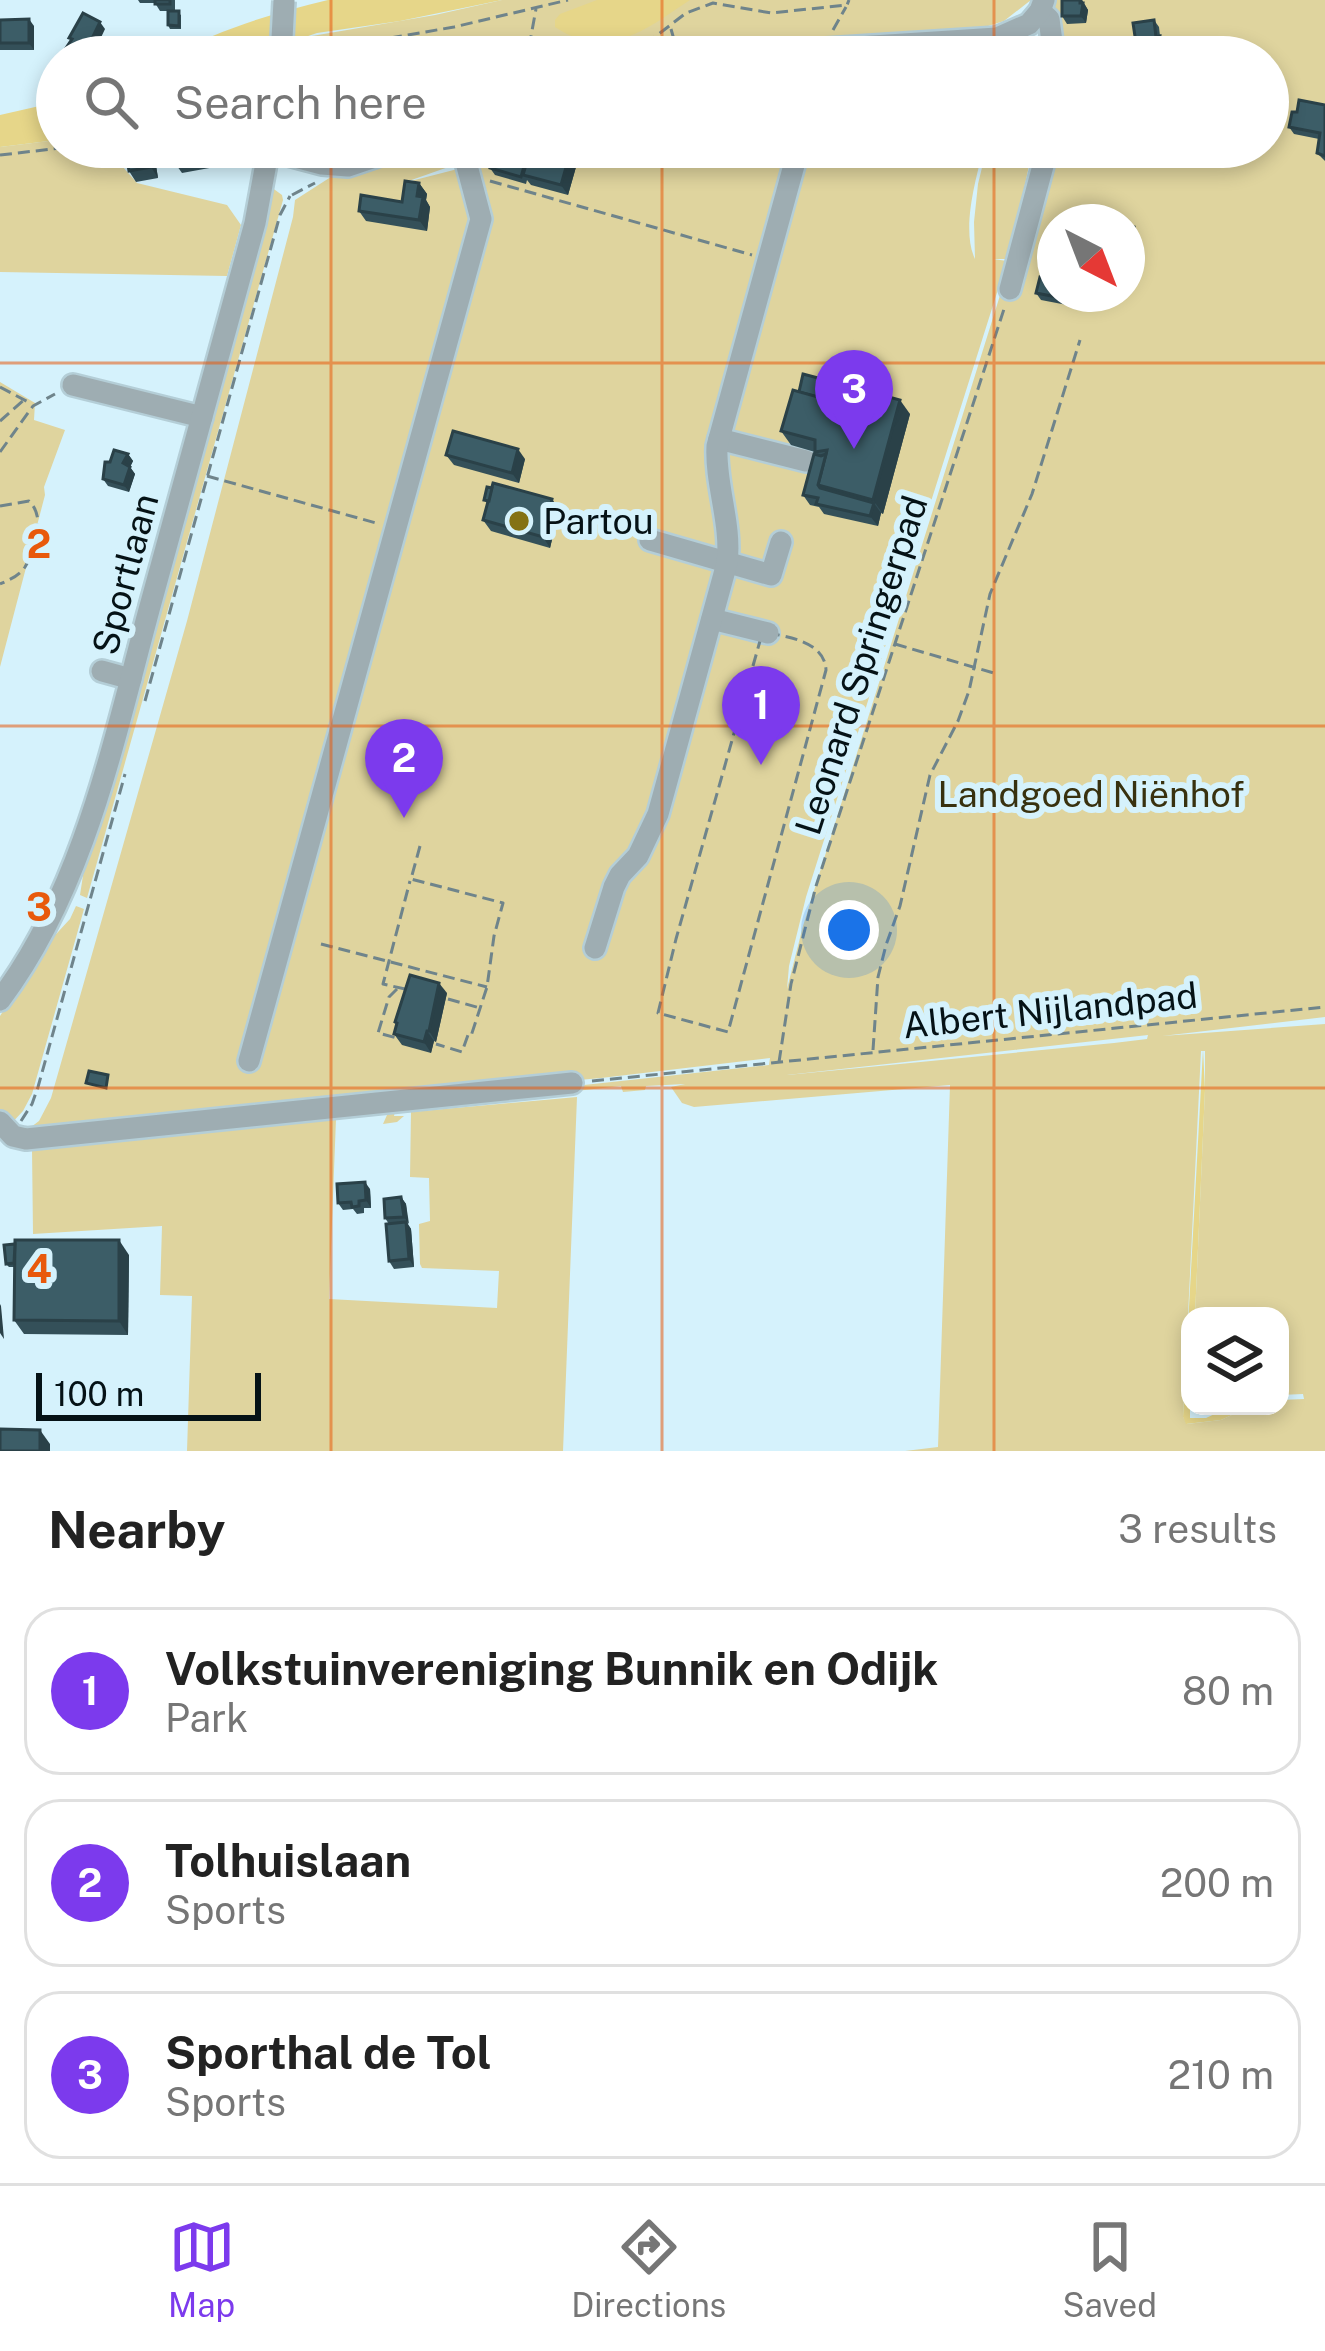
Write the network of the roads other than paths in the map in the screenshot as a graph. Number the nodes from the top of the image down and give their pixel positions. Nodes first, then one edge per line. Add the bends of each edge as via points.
1 (284, 1) edge
2 (1042, 5) edge
3 (282, 36) edge
4 (1002, 36) edge
5 (1051, 36) edge
6 (265, 168) edge
7 (467, 168) edge
8 (793, 168) edge
9 (1042, 168) edge
10 (1010, 289) road end
11 (73, 386) road end
12 (202, 416) junction
13 (719, 439) junction
14 (806, 461) edge
15 (650, 540) dead end
16 (781, 542) dead end
17 (727, 563) junction
18 (712, 619) junction
19 (768, 633) road end
20 (101, 671) dead end
21 (131, 679) junction
22 (595, 947) dead end
23 (0, 1000) edge
24 (249, 1060) dead end
25 (572, 1083) road end
26 (0, 1122) edge

1 - 3 street, bridge
2 - 4 street via 1029,24
2 - 5 street
6 - 12 street, Sportlaan
7 - 24 street via 481,219
8 - 13 street
9 - 10 street
11 - 12 street
12 - 21 street, Sportlaan
13 - 14 street
13 - 17 street
15 - 17 street
16 - 17 street via 771,574
17 - 18 street
18 - 19 street
18 - 22 street via 658,814 614,887
20 - 21 street
21 - 23 street, Sportlaan via 79,849 38,943
25 - 26 street via 26,1139

